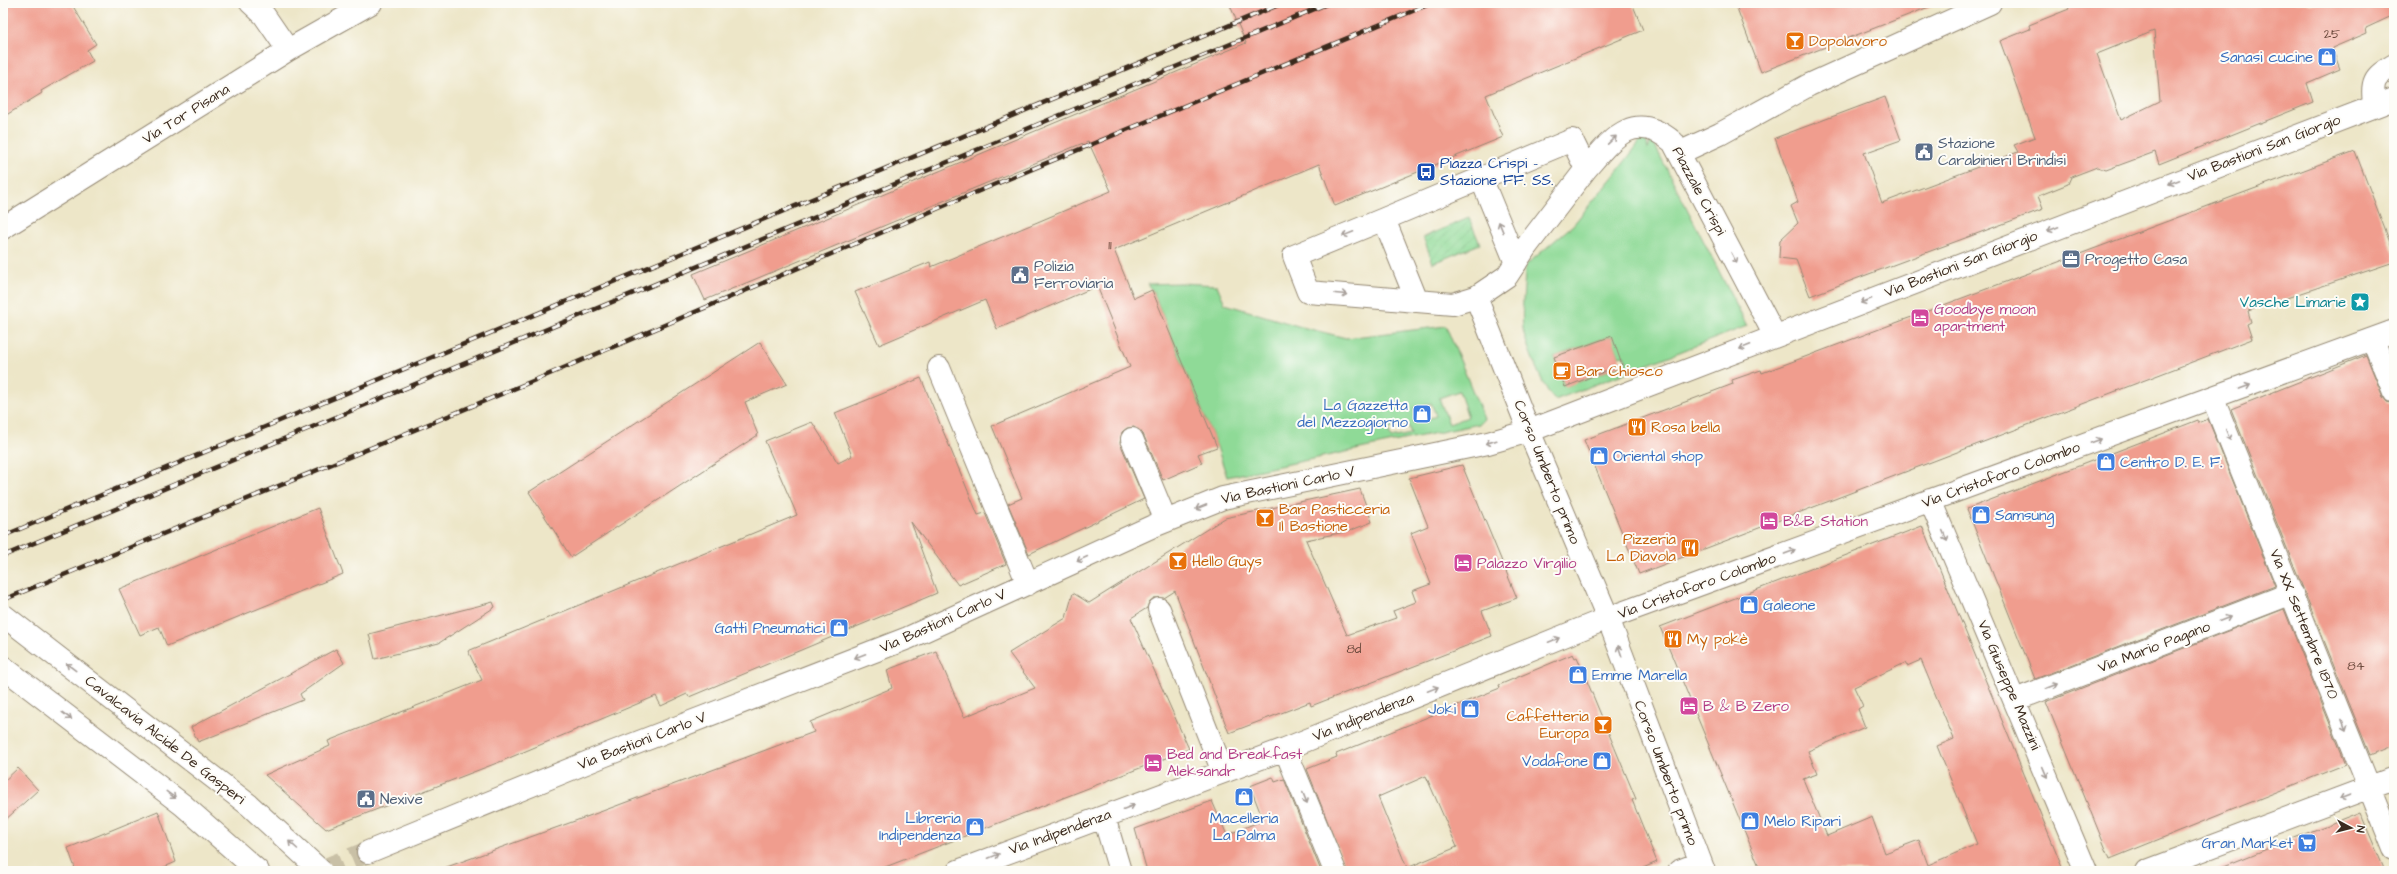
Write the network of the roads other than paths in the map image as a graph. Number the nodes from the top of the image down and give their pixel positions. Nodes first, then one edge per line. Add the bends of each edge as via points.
1 (251, 3) edge
2 (371, 3) edge
3 (1990, 3) edge
4 (288, 50) junction
5 (2394, 65) edge
6 (2384, 102) edge
7 (1679, 154) junction
8 (1586, 169) junction
9 (1481, 178) junction
10 (1384, 219) junction
11 (3, 228) edge
12 (1516, 263) junction
13 (1476, 297) junction
14 (1417, 300) junction
15 (2394, 331) edge
16 (1775, 336) junction
17 (2372, 340) junction
18 (938, 368) dead end
19 (2394, 392) edge
20 (2213, 399) junction
21 (1529, 430) junction
22 (1132, 439) dead end
23 (1930, 500) junction
24 (1166, 521) junction
25 (1028, 584) junction
26 (2292, 593) junction
27 (1158, 609) dead end
28 (3, 615) edge
29 (1608, 618) junction
30 (3, 667) edge
31 (2015, 700) junction
32 (1284, 748) junction
33 (1223, 772) junction
34 (2394, 778) edge
35 (2369, 788) junction
36 (1104, 817) junction
37 (2394, 849) edge
38 (368, 852) tunnel mouth
39 (1702, 867) edge
40 (258, 871) edge
41 (321, 871) edge
42 (958, 871) edge
43 (1120, 871) edge
44 (1335, 871) edge
45 (1679, 871) edge
46 (2086, 871) edge
47 (2148, 871) edge

1 - 4 street via 264,15
2 - 4 street, Via Tor Pisana
3 - 7 street via 1809,85
4 - 11 street, Via Tor Pisana
5 - 6 street via 2378,74 2372,84
6 -> 16 street, Via Bastioni San Giorgio
8 -> 7 street, Piazzale Crispi via 1613,138 1637,127 1662,133 1673,142
7 -> 16 street, Piazzale Crispi
8 - 9 street via 1572,140
8 - 12 street, Piazzale Crispi
9 - 10 street
12 -> 9 street
10 - 14 street
10 -> 14 street, Piazzale Crispi via 1294,256 1308,292
12 - 13 street, Piazzale Crispi via 1507,276
13 - 14 street, Piazzale Crispi via 1453,304
13 - 21 street, Corso Umberto primo
15 - 17 street, Via Cristoforo Colombo
16 -> 21 street, Via Bastioni San Giorgio
17 - 19 street
20 -> 17 street, Via Cristoforo Colombo
18 - 25 street
23 -> 20 street, Via Cristoforo Colombo
20 -> 26 street, Via XX Settembre 1870
21 -> 24 street, Via Bastioni Carlo V via 1488,443 1223,498
21 - 29 street, Corso Umberto primo
22 - 24 street
29 -> 23 street, Via Cristoforo Colombo
23 -> 31 street, Via Giuseppe Mazzini
24 -> 25 street, Via Bastioni Carlo V
25 -> 38 street, Via Bastioni Carlo V via 908,638 603,756
31 -> 26 street, Via Mario Pagano
26 -> 35 street, Via XX Settembre 1870
27 - 33 street
41 -> 28 street, Cavalcavia Alcide De Gasperi, bridge via 249,805
32 -> 29 street, Via Indipendenza
39 -> 29 street, Corso Umberto primo
30 -> 40 street via 183,805
31 -> 46 street, Via Giuseppe Mazzini
32 - 33 street, Via Indipendenza
32 -> 44 street
36 -> 33 street, Via Indipendenza
34 - 35 street
35 - 37 street, Via XX Settembre 1870
35 -> 47 street
42 -> 36 street, Via Indipendenza
36 - 43 street
39 - 45 street

